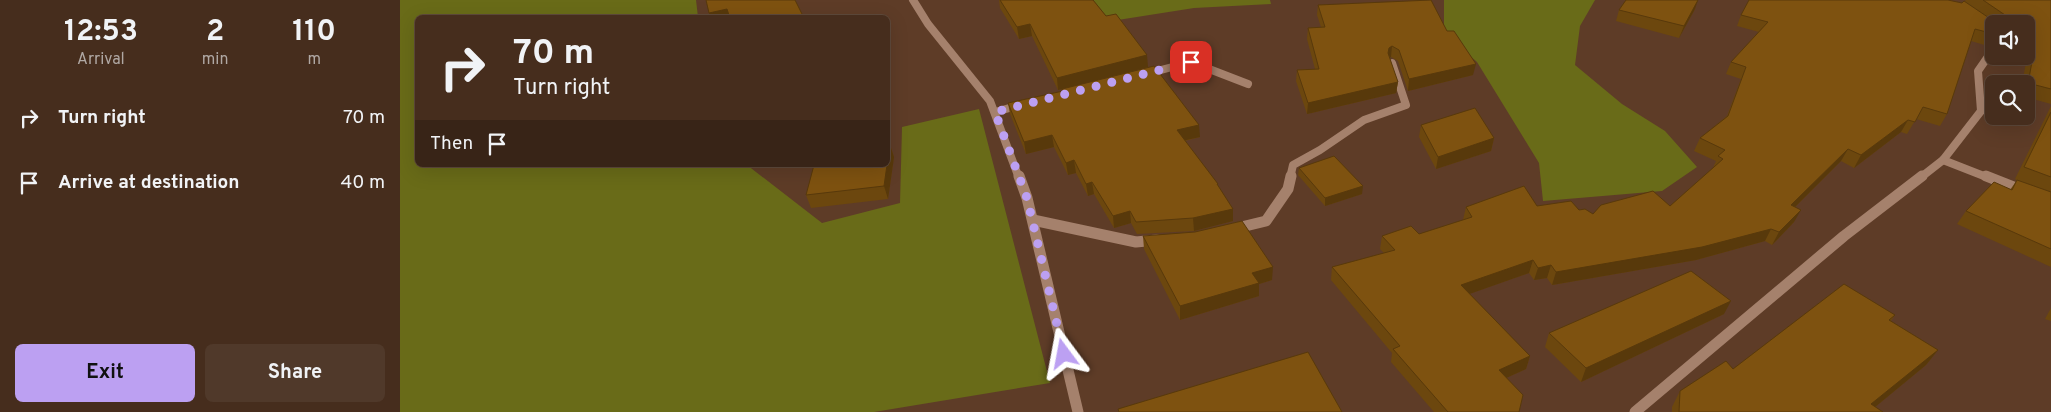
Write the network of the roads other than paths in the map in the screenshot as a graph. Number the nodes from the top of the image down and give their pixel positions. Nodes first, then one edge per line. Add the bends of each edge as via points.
1 (912, 0) edge
2 (1985, 61) edge
3 (1392, 63) edge
4 (1134, 77) edge
5 (1248, 84) dead end
6 (1031, 103) edge
7 (995, 112) junction
8 (1943, 160) junction
9 (2033, 195) edge
10 (1033, 220) junction
11 (1222, 231) edge
12 (1166, 240) edge
13 (1078, 412) edge
14 (1635, 412) edge

1 - 7 street via 990,101
2 - 8 street via 1978,71 1981,111
3 - 11 street via 1406,105 1364,120 1293,165 1288,189 1266,221
4 - 5 street via 1191,62
6 - 7 street
7 - 10 street
8 - 9 street
8 - 14 street via 1844,236
10 - 12 street via 1136,242
10 - 13 street

